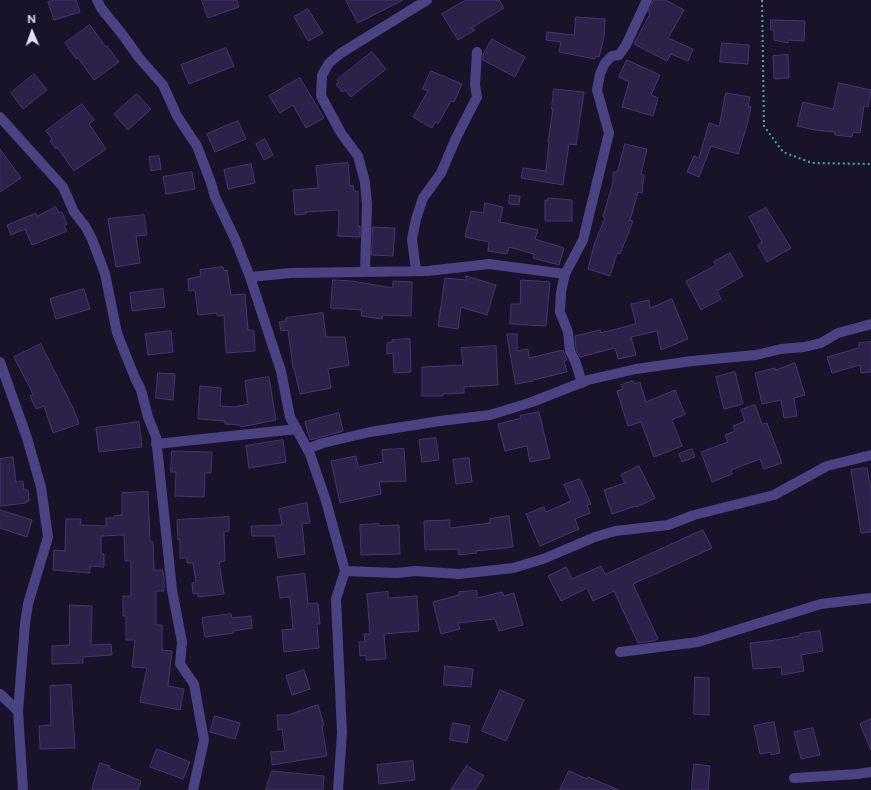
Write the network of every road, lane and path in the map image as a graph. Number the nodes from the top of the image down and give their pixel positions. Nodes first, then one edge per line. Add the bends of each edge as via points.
1 (97, 0) edge
2 (427, 0) edge
3 (648, 0) edge
4 (762, 0) edge
5 (477, 52) dead end
6 (0, 117) edge
7 (871, 164) edge
8 (365, 272) junction
9 (416, 272) junction
10 (565, 274) junction
11 (250, 277) junction
12 (871, 324) edge
13 (0, 362) edge
14 (582, 383) junction
15 (297, 430) junction
16 (156, 444) junction
17 (308, 449) junction
18 (871, 455) edge
19 (345, 571) junction
20 (871, 598) edge
21 (620, 652) dead end
22 (0, 694) edge
23 (18, 711) junction
24 (871, 772) edge
25 (794, 778) dead end
26 (23, 790) edge
27 (193, 790) edge
28 (338, 790) edge

1 - 11 street via 140,59 163,85 177,116 197,146 215,197
2 - 8 street via 341,53 329,63 322,75 321,96 341,133 358,156 365,182
3 - 10 street via 626,45 619,55 612,56 605,63 600,74 597,90 609,133 583,240
4 - 7 path via 764,126 783,152 812,163
5 - 9 street via 477,97 441,174 423,198 416,219 412,239
6 - 16 street via 64,187 74,212 92,239 105,274 117,332 141,390 156,436
8 - 9 street
8 - 11 street via 291,273
9 - 10 street via 489,264
10 - 14 street via 560,312
11 - 15 street via 281,371 290,417
12 - 14 street via 838,333 821,343 804,347 636,369
13 - 23 street via 41,488 48,537 28,604
14 - 17 street via 490,415 370,432
15 - 16 street
15 - 17 street
16 - 27 street via 172,590 182,642 180,664 194,684 204,740
17 - 19 street via 326,501
18 - 19 street via 827,466 774,495 668,525 615,531 513,568 459,574
19 - 28 street via 336,599 342,733
20 - 21 street via 821,604 698,642
22 - 23 street
23 - 26 street
24 - 25 street

